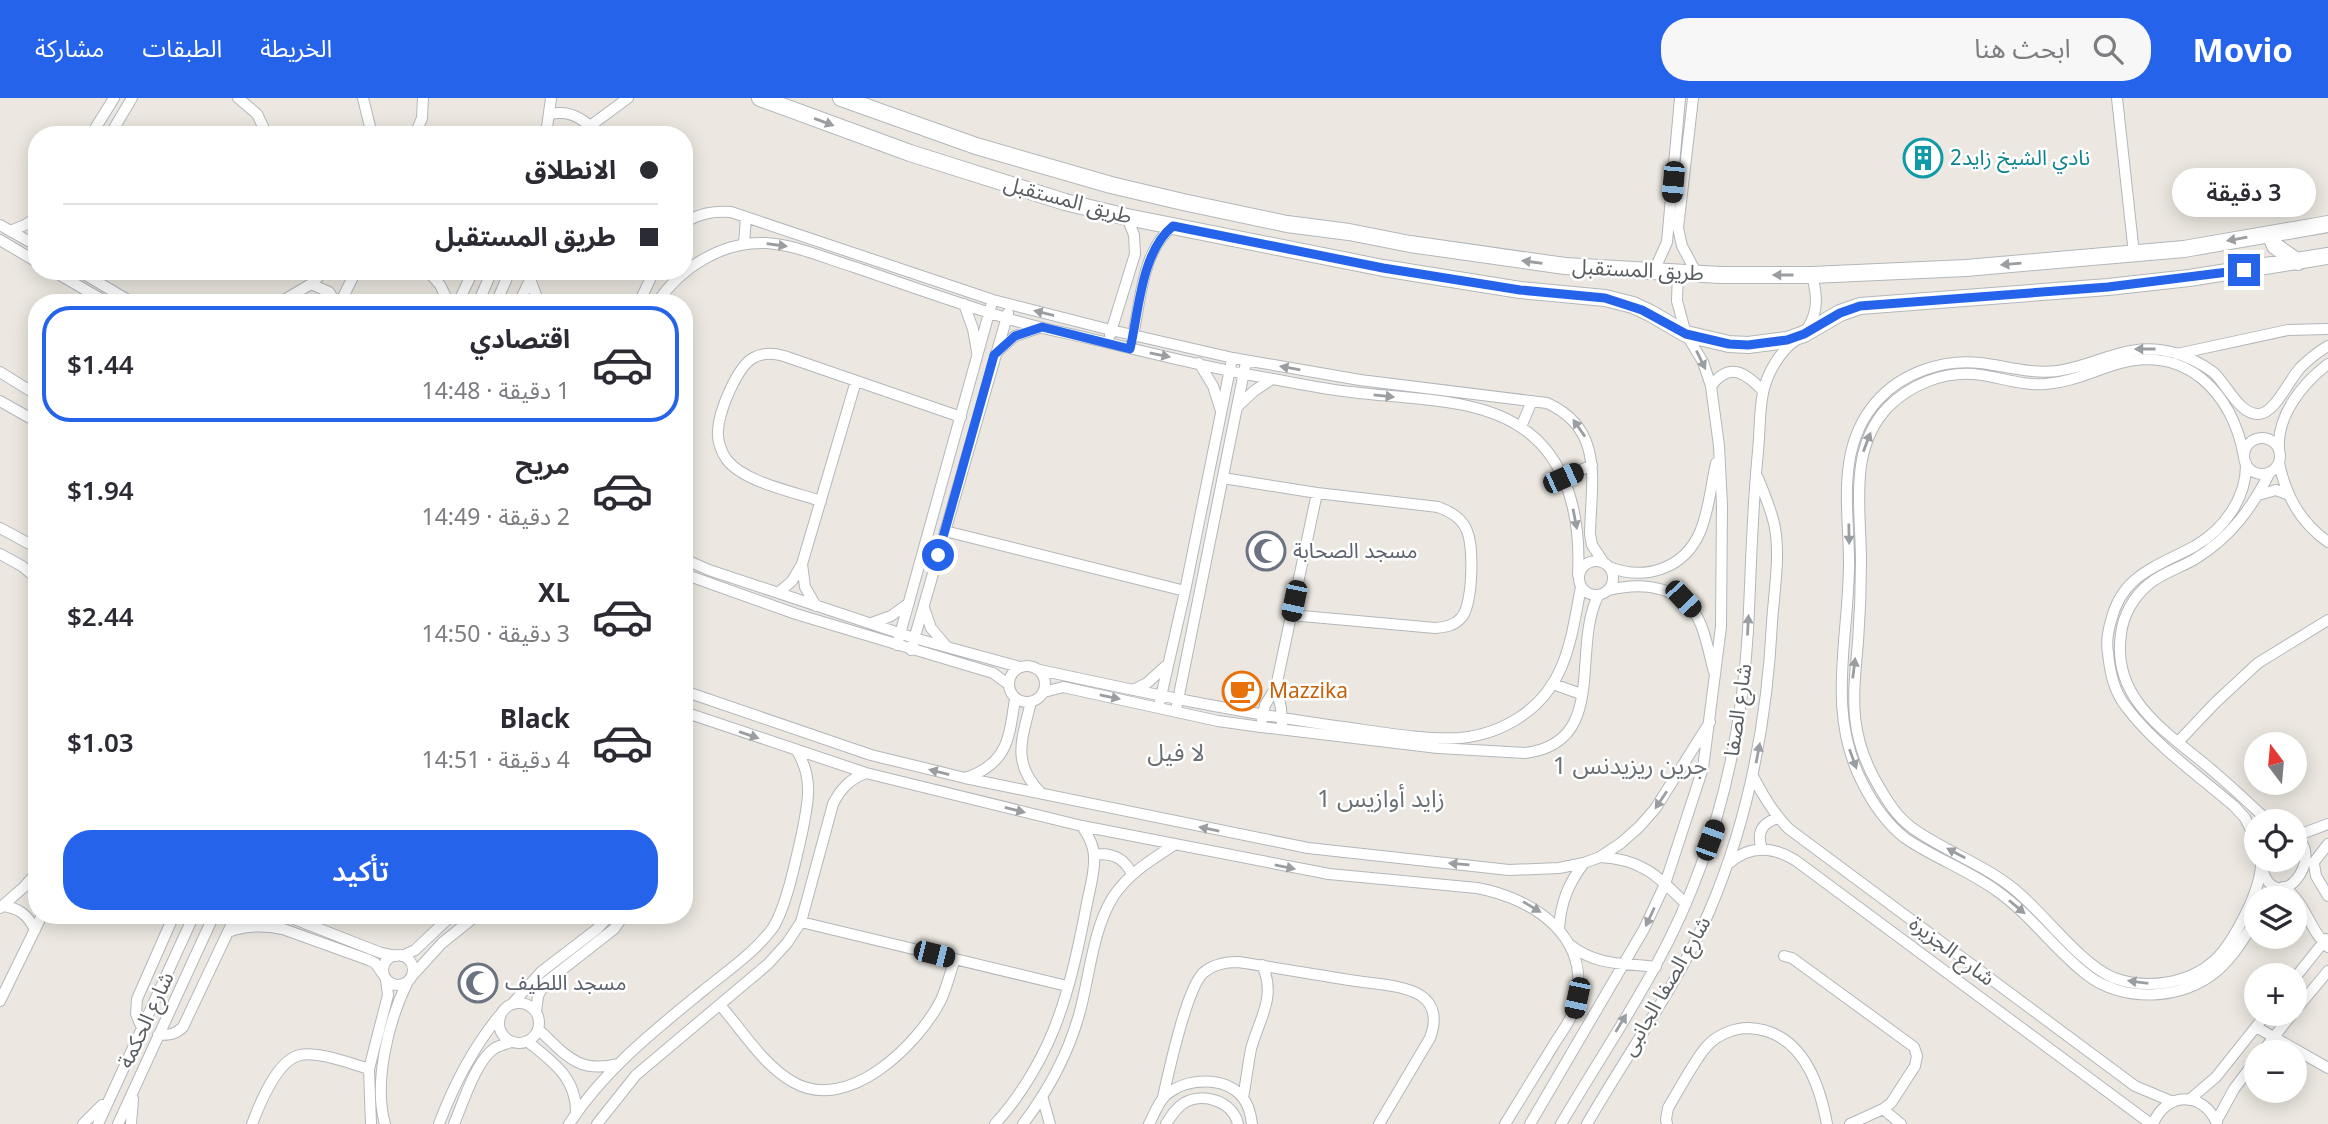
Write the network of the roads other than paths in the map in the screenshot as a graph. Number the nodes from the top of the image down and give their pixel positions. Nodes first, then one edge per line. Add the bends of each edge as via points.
1 (132, 98) edge
2 (238, 98) edge
3 (363, 98) edge
4 (423, 98) edge
5 (551, 98) edge
6 (628, 98) edge
7 (760, 98) edge
8 (841, 98) edge
9 (1680, 98) edge
10 (1693, 98) edge
11 (2118, 98) edge
12 (113, 100) edge
13 (125, 110) junction
14 (550, 114) junction
15 (97, 126) edge
16 (115, 126) edge
17 (263, 126) edge
18 (370, 126) edge
19 (419, 126) edge
20 (547, 126) edge
21 (582, 126) edge
22 (591, 126) edge
23 (942, 133) junction
24 (952, 167) junction
25 (746, 217) junction
26 (1127, 217) junction
27 (693, 218) edge
28 (28, 223) edge
29 (2328, 224) edge
30 (1173, 226) junction
31 (5, 228) edge
32 (2270, 233) junction
33 (0, 240) edge
34 (1387, 240) junction
35 (28, 241) edge
36 (744, 244) junction
37 (1444, 248) junction
38 (2134, 254) junction
39 (2328, 256) edge
40 (28, 257) edge
41 (2298, 262) junction
42 (693, 265) edge
43 (1383, 268) junction
44 (1654, 271) junction
45 (1678, 273) junction
46 (1698, 274) junction
47 (1812, 275) junction
48 (1432, 276) junction
49 (68, 280) edge
50 (94, 280) edge
51 (315, 280) edge
52 (675, 280) edge
53 (311, 284) junction
54 (93, 294) edge
55 (118, 294) edge
56 (294, 294) edge
57 (331, 294) edge
58 (663, 294) edge
59 (993, 300) junction
60 (964, 304) junction
61 (1010, 304) junction
62 (989, 313) junction
63 (1006, 318) junction
64 (1042, 327) junction
65 (2328, 329) edge
66 (1111, 330) junction
67 (1686, 334) junction
68 (1804, 334) junction
69 (1133, 335) junction
70 (1107, 343) junction
71 (2328, 346) edge
72 (1130, 349) junction
73 (2178, 354) junction
74 (978, 355) junction
75 (994, 355) junction
76 (1233, 358) junction
77 (1247, 361) junction
78 (1199, 363) junction
79 (2328, 364) edge
80 (1230, 370) junction
81 (0, 372) edge
82 (1244, 373) junction
83 (1914, 373) junction
84 (1272, 379) junction
85 (856, 381) junction
86 (1919, 384) junction
87 (1711, 386) junction
88 (28, 389) edge
89 (1763, 391) junction
90 (0, 401) edge
91 (1532, 401) junction
92 (1237, 407) junction
93 (1221, 411) junction
94 (2263, 414) junction
95 (28, 417) edge
96 (961, 417) junction
97 (1521, 427) junction
98 (2264, 438) junction
99 (1719, 446) junction
100 (2279, 448) junction
101 (2245, 460) junction
102 (2279, 463) junction
103 (1592, 465) junction
104 (947, 467) junction
105 (962, 471) junction
106 (2270, 472) junction
107 (1756, 474) junction
108 (1223, 478) junction
109 (1563, 478) junction
110 (1317, 493) junction
111 (2287, 494) junction
112 (2258, 495) junction
113 (821, 501) junction
114 (0, 528) edge
115 (945, 531) junction
116 (1197, 535) junction
117 (1211, 537) junction
118 (2328, 542) edge
119 (28, 543) edge
120 (0, 554) edge
121 (693, 563) edge
122 (802, 564) junction
123 (1607, 565) junction
124 (28, 571) edge
125 (1578, 575) junction
126 (693, 576) edge
127 (1581, 587) junction
128 (1609, 590) junction
129 (1185, 591) junction
130 (778, 593) junction
131 (1598, 596) junction
132 (796, 600) junction
133 (909, 603) junction
134 (816, 606) junction
135 (923, 606) junction
136 (791, 612) junction
137 (1291, 615) junction
138 (2328, 620) edge
139 (870, 624) junction
140 (901, 634) junction
141 (914, 638) junction
142 (897, 645) junction
143 (947, 647) junction
144 (911, 650) junction
145 (2114, 662) junction
146 (1169, 663) junction
147 (1020, 667) junction
148 (1040, 670) junction
149 (1715, 678) junction
150 (1008, 684) junction
151 (1553, 684) junction
152 (1276, 687) junction
153 (1133, 690) junction
154 (1044, 692) junction
155 (693, 694) edge
156 (1581, 694) junction
157 (1015, 699) junction
158 (1160, 701) junction
159 (1031, 702) junction
160 (1177, 705) junction
161 (693, 715) edge
162 (1262, 722) junction
163 (1710, 722) junction
164 (781, 724) junction
165 (1282, 724) junction
166 (1502, 727) junction
167 (2179, 741) junction
168 (775, 744) junction
169 (797, 751) junction
170 (1507, 751) junction
171 (866, 773) junction
172 (1753, 776) junction
173 (965, 778) junction
174 (1041, 793) junction
175 (1882, 804) junction
176 (2256, 809) edge
177 (2244, 817) edge
178 (1778, 818) junction
179 (2328, 824) edge
180 (1082, 826) junction
181 (2307, 831) edge
182 (1250, 838) junction
183 (1936, 841) junction
184 (2307, 843) edge
185 (1174, 845) junction
186 (2328, 845) edge
187 (1762, 849) junction
188 (1929, 852) junction
189 (1094, 855) junction
190 (1600, 857) junction
191 (1246, 859) junction
192 (1584, 863) junction
193 (2314, 863) junction
194 (1727, 866) junction
195 (2260, 872) edge
196 (2265, 872) edge
197 (1132, 874) junction
198 (28, 881) edge
199 (1665, 884) junction
200 (2281, 886) edge
201 (2294, 886) edge
202 (2328, 896) edge
203 (1686, 904) junction
204 (1, 907) edge
205 (2307, 912) edge
206 (28, 918) edge
207 (801, 922) junction
208 (32, 924) edge
209 (38, 924) edge
210 (170, 924) edge
211 (190, 924) edge
212 (210, 924) edge
213 (232, 924) edge
214 (307, 924) edge
215 (442, 924) edge
216 (466, 924) edge
217 (607, 924) edge
218 (608, 924) edge
219 (1559, 928) junction
220 (35, 930) junction
221 (228, 932) junction
222 (2244, 937) edge
223 (2326, 942) edge
224 (1568, 943) junction
225 (399, 956) junction
226 (1784, 957) dead end
227 (955, 959) junction
228 (1625, 964) junction
229 (2307, 964) edge
230 (1262, 965) junction
231 (1656, 967) junction
232 (2328, 971) edge
233 (1982, 972) junction
234 (385, 977) junction
235 (410, 978) junction
236 (1067, 986) junction
237 (1969, 990) junction
238 (2307, 997) edge
239 (0, 1001) edge
240 (513, 1003) junction
241 (688, 1003) junction
242 (720, 1004) junction
243 (1574, 1011) junction
244 (536, 1012) junction
245 (501, 1014) junction
246 (702, 1020) junction
247 (1592, 1021) junction
248 (2283, 1026) edge
249 (2256, 1027) joint
250 (142, 1028) junction
251 (539, 1030) junction
252 (158, 1035) junction
253 (2273, 1038) junction
254 (527, 1041) junction
255 (511, 1042) junction
256 (1600, 1057) junction
257 (618, 1064) junction
258 (1619, 1068) junction
259 (2328, 1068) edge
260 (369, 1069) junction
261 (2244, 1076) edge
262 (134, 1088) junction
263 (114, 1089) junction
264 (1042, 1096) junction
265 (1163, 1097) junction
266 (1243, 1098) junction
267 (2189, 1100) junction
268 (2173, 1101) junction
269 (1883, 1109) junction
270 (1156, 1111) junction
271 (1250, 1111) junction
272 (576, 1114) junction
273 (1168, 1121) edge
274 (1237, 1121) edge
275 (2217, 1123) edge
276 (83, 1124) edge
277 (98, 1124) edge
278 (118, 1124) edge
279 (131, 1124) edge
280 (252, 1124) edge
281 (371, 1124) edge
282 (386, 1124) edge
283 (439, 1124) edge
284 (454, 1124) edge
285 (569, 1124) edge
286 (597, 1124) edge
287 (995, 1124) edge
288 (1023, 1124) edge
289 (1050, 1124) edge
290 (1149, 1124) edge
291 (1252, 1124) edge
292 (1379, 1124) edge
293 (1505, 1124) edge
294 (1530, 1124) edge
295 (1561, 1124) edge
296 (1587, 1124) edge
297 (1667, 1124) edge
298 (1827, 1124) edge
299 (1850, 1124) edge
300 (1902, 1124) edge
301 (2152, 1124) edge

1 - 13 street
2 - 17 street via 257,114
3 - 18 street
4 - 19 street
5 - 14 street
6 - 22 street
7 -> 24 main road, طريق المستقبل
8 - 23 main road, طريق المستقبل
9 - 44 street via 1667,239
10 - 46 street via 1678,228 1682,246
11 - 38 street
12 - 13 street
12 - 15 street
13 - 16 street
14 - 20 street
14 - 21 street via 572,114
23 - 24 main road via 941,151
23 - 34 main road, طريق المستقبل via 1183,202
24 - 26 main road, طريق المستقبل
25 - 27 street via 715,211
25 - 36 street
25 - 59 street
26 - 30 main road, طريق المستقبل
26 - 66 street via 1135,254
28 - 31 street
29 - 32 main road, طريق المستقبل
30 - 43 main road, طريق المستقبل
30 - 69 street via 1151,256
31 - 35 street
32 -> 38 main road, طريق المستقبل
32 - 41 main road via 2275,246
33 - 40 street
34 - 37 main road, طريق المستقبل
34 - 43 main road via 1391,256
36 - 42 street
36 -> 60 street via 805,251
44 -> 37 main road, طريق المستقبل via 1565,266
37 - 48 main road via 1429,258
38 -> 47 main road, طريق المستقبل
39 - 41 main road, طريق المستقبل
41 - 68 main road, طريق المستقبل via 2108,287 1860,306
43 - 48 main road, طريق المستقبل
44 - 45 main road, طريق المستقبل
45 - 46 main road, طريق المستقبل
45 - 67 street, شارع الصفا via 1676,297
47 -> 46 main road, طريق المستقبل
47 - 68 street, شارع الصفا via 1816,309
48 - 67 main road, طريق المستقبل via 1605,298 1642,310
49 - 54 street
50 - 55 street
51 - 53 street
52 - 58 street
53 - 56 street
53 - 57 street
59 - 61 street
59 - 62 street
60 - 62 street
60 - 74 street
61 - 63 street
66 -> 61 street
62 - 63 street
62 - 74 street
63 - 64 street
63 - 75 street
64 - 70 street
64 - 75 street via 1015,336
65 - 73 street via 2288,330
66 - 69 street
66 - 70 street
67 - 68 main road, طريق المستقبل via 1748,345
67 -> 87 street, شارع الصفا
68 - 89 street, شارع الصفا via 1787,346
69 - 72 street
69 - 76 street
70 - 72 street
71 - 94 street via 2301,368
72 -> 78 street
73 -> 83 street via 2134,349 2045,372 1954,363
73 - 94 street via 2214,373 2244,409
74 - 96 street
75 - 105 street
76 - 77 street
76 - 80 street
77 - 82 street
91 -> 77 street
78 - 80 street
78 - 93 street
79 - 100 street via 2288,410 2279,432
80 - 82 street
80 - 93 street
81 - 88 street
82 - 84 street
82 - 92 street
83 - 86 street
83 -> 175 street via 1886,392 1864,418 1848,459 1849,599 1840,705 1852,759 1863,784
84 - 92 street
84 -> 97 street via 1473,406
85 - 96 street
85 - 113 street
85 - 113 street via 785,356 763,354 743,366 720,416 719,444 737,470
86 - 101 street via 1954,374 2045,384 2135,360 2172,364 2206,381 2219,394 2237,426
175 -> 86 street via 1863,754 1853,704 1861,599 1860,468 1875,424 1895,401
87 - 89 street via 1728,372 1740,372
87 - 99 street, شارع الصفا
89 - 107 street, شارع الصفا
90 - 95 street
91 - 97 street
103 -> 91 street via 1583,431 1572,418 1553,406
92 - 108 street
93 - 116 street
94 - 98 street
96 - 104 street
97 - 109 street via 1546,449
98 - 100 street
98 - 101 street via 2247,445
99 - 123 street via 1702,530 1683,558 1653,573 1620,571
99 - 149 street, شارع الصفا via 1721,627
100 - 102 street
101 - 106 street via 2259,474
101 - 145 street via 2244,487 2225,520 2197,545 2143,572 2119,597 2107,646
102 - 106 street
102 - 111 street
103 - 109 street
103 - 123 street via 1590,534 1592,545
104 - 105 street
104 - 133 street
105 - 115 street
106 - 112 street
172 -> 107 street, شارع الصفا الجانبى via 1764,722 1776,545 1768,501
203 -> 107 street, شارع الصفا via 1717,819 1738,726
108 - 110 street
108 - 117 street
109 -> 125 street via 1575,516
110 - 137 street
110 - 137 street via 1450,512 1467,530 1470,541 1467,608 1461,619 1436,628
111 - 112 street via 2270,490
111 - 118 street via 2306,523
112 - 145 street via 2221,541 2139,593 2130,605
113 - 122 street
114 - 119 street
115 - 129 street
115 - 135 street
116 - 117 street
116 - 129 street
117 - 160 street
120 - 124 street
121 - 130 street
122 - 130 street
122 - 134 street
123 - 125 street via 1591,561
123 - 128 street via 1614,578
125 - 127 street
126 - 136 street
127 - 131 street
127 - 151 street via 1567,657
128 - 131 street
128 - 149 street via 1653,586 1683,599 1702,626
129 - 146 street
130 - 132 street
131 - 156 street
132 - 134 street
132 - 136 street
133 - 139 street via 891,617
133 - 140 street
134 - 139 street
135 - 141 street
135 - 143 street
136 - 142 street
137 - 152 street
138 - 167 street via 2258,663
139 - 140 street
140 - 141 street
140 - 142 street
141 - 143 street
141 - 144 street
142 - 144 street
143 - 147 street
144 - 150 street via 993,673
145 - 167 street via 2136,701
145 - 177 street via 2115,686 2126,708
146 - 153 street
146 - 158 street
147 - 148 street
147 - 150 street
148 - 153 street
148 - 154 street
149 - 163 street, شارع الصفا
150 - 157 street
151 - 156 street
151 - 166 street via 1521,717
152 - 162 street via 1265,705
152 - 165 street
153 - 158 street
154 -> 158 street via 1063,687
154 - 159 street
155 - 164 street
156 - 170 street via 1572,729 1560,742 1544,751
157 - 159 street
157 - 173 street via 1002,754
158 - 160 street
159 - 174 street via 1020,758
160 - 162 street
161 -> 168 street
162 - 165 street
163 -> 190 street via 1656,809
163 - 199 street, شارع الصفا via 1703,768
164 - 168 street
173 -> 164 street via 871,755
165 - 166 street via 1438,737 1471,736
165 - 170 street via 1438,748
166 - 170 street
167 - 176 street
168 - 169 street
169 - 171 street
169 - 241 street via 807,772 810,795 773,928
171 -> 180 street
171 - 207 street via 846,784 833,804
172 - 178 street, شارع الجزيرة
172 - 194 street, شارع الصفا الجانبى
173 - 174 street
182 -> 174 street
175 - 183 street
175 - 188 street via 1903,836
178 - 187 street via 1761,829
178 - 233 street, شارع الجزيرة
179 - 181 street
180 - 185 street
180 - 189 street
182 - 191 street
192 -> 182 street via 1559,869 1509,870
183 - 188 street
195 -> 183 street via 2252,902 2218,957 2175,981 2136,983 2092,964 2023,895
184 - 193 street
185 - 191 street
185 - 197 street
186 - 193 street
187 - 194 street via 1748,851
187 - 237 street, شارع الجزيرة via 1795,860
188 -> 222 street via 2001,894 2088,976 2111,988 2139,995 2185,989 2216,973
189 - 197 street via 1121,859
189 - 236 street
190 - 192 street
190 - 199 street via 1636,863
191 -> 219 street via 1329,874 1500,892 1542,913
192 - 219 street via 1565,893
193 - 201 street via 2308,877
193 - 202 street
194 - 258 street, شارع الصفا الجانبى via 1686,958
196 - 200 street via 2268,880
197 - 264 street via 1105,913 1071,1038
198 - 204 street
199 - 203 street
199 -> 228 street, شارع الصفا
203 - 231 street, شارع الصفا
204 - 206 street via 14,907
205 - 223 street
207 - 227 street
207 - 242 street via 768,964
208 - 220 street
209 - 220 street
210 - 250 street via 137,999 136,1014
211 - 250 street, شارع الحكمة
212 - 252 street, شارع الحكمة
213 - 221 street
214 - 225 street
215 - 225 street via 415,950
216 - 235 street
217 - 240 street via 541,972
218 - 244 street via 545,983
219 - 224 street
220 - 239 street
221 - 234 street via 249,926 283,929 369,960
221 - 252 street via 183,1027 171,1035
223 - 229 street
224 - 228 street via 1594,960
224 - 243 street via 1577,970
225 - 234 street via 385,962
225 - 235 street via 411,964
226 - 269 street via 1792,958 1914,1047 1915,1066
227 - 236 street
227 - 242 street via 941,999 908,1045 863,1080 836,1090 815,1090 776,1070
228 - 231 street
228 - 247 street, شارع الصفا
230 - 265 street via 1226,962 1203,973 1178,1038
230 - 266 street via 1268,998
230 - 292 street via 1409,991 1429,1004 1435,1026 1430,1038
256 -> 231 street, شارع الصفا
232 - 238 street
233 - 237 street
233 - 268 street, شارع الجزيرة via 2135,1086
234 - 235 street via 397,985
234 - 260 street via 388,995
235 - 282 street via 384,1059
236 - 287 street via 1036,1068
237 - 301 street, شارع الجزيرة
240 - 244 street via 530,1005
240 - 245 street
241 - 246 street
241 - 257 street
242 - 246 street
243 - 247 street
243 - 293 street
244 - 251 street
245 - 255 street via 500,1030
245 - 283 street via 456,1081
246 - 286 street via 636,1075
247 - 294 street, شارع الصفا
248 - 253 street
249 - 253 street
249 - 267 street via 2216,1077
250 - 263 street, شارع الحكمة
251 - 254 street
251 - 257 street via 580,1065
252 - 262 street, شارع الحكمة
253 - 259 street
254 - 255 street
254 - 272 street via 569,1079
255 - 284 street via 487,1055
256 - 258 street
256 - 295 street, شارع الصفا
257 - 272 street
258 - 296 street, شارع الصفا الجانبى
260 - 280 street via 309,1054 292,1058 280,1069
260 - 281 street
261 - 275 street
262 - 278 street, شارع الحكمة
262 - 279 street
263 - 276 street
263 - 277 street, شارع الحكمة
264 - 288 street
264 - 289 street
265 - 266 street via 1175,1088 1203,1081 1224,1086
265 - 270 street
266 - 271 street
267 - 268 street
267 - 275 street via 2206,1107
268 - 301 street
269 - 299 street
269 - 300 street
270 - 273 street
270 - 290 street
271 - 274 street
271 - 291 street
272 - 285 street
273 - 274 street via 1176,1109 1197,1098 1220,1102
297 - 298 street via 1668,1108 1708,1045 1724,1033 1742,1028 1780,1035 1795,1047 1818,1088

